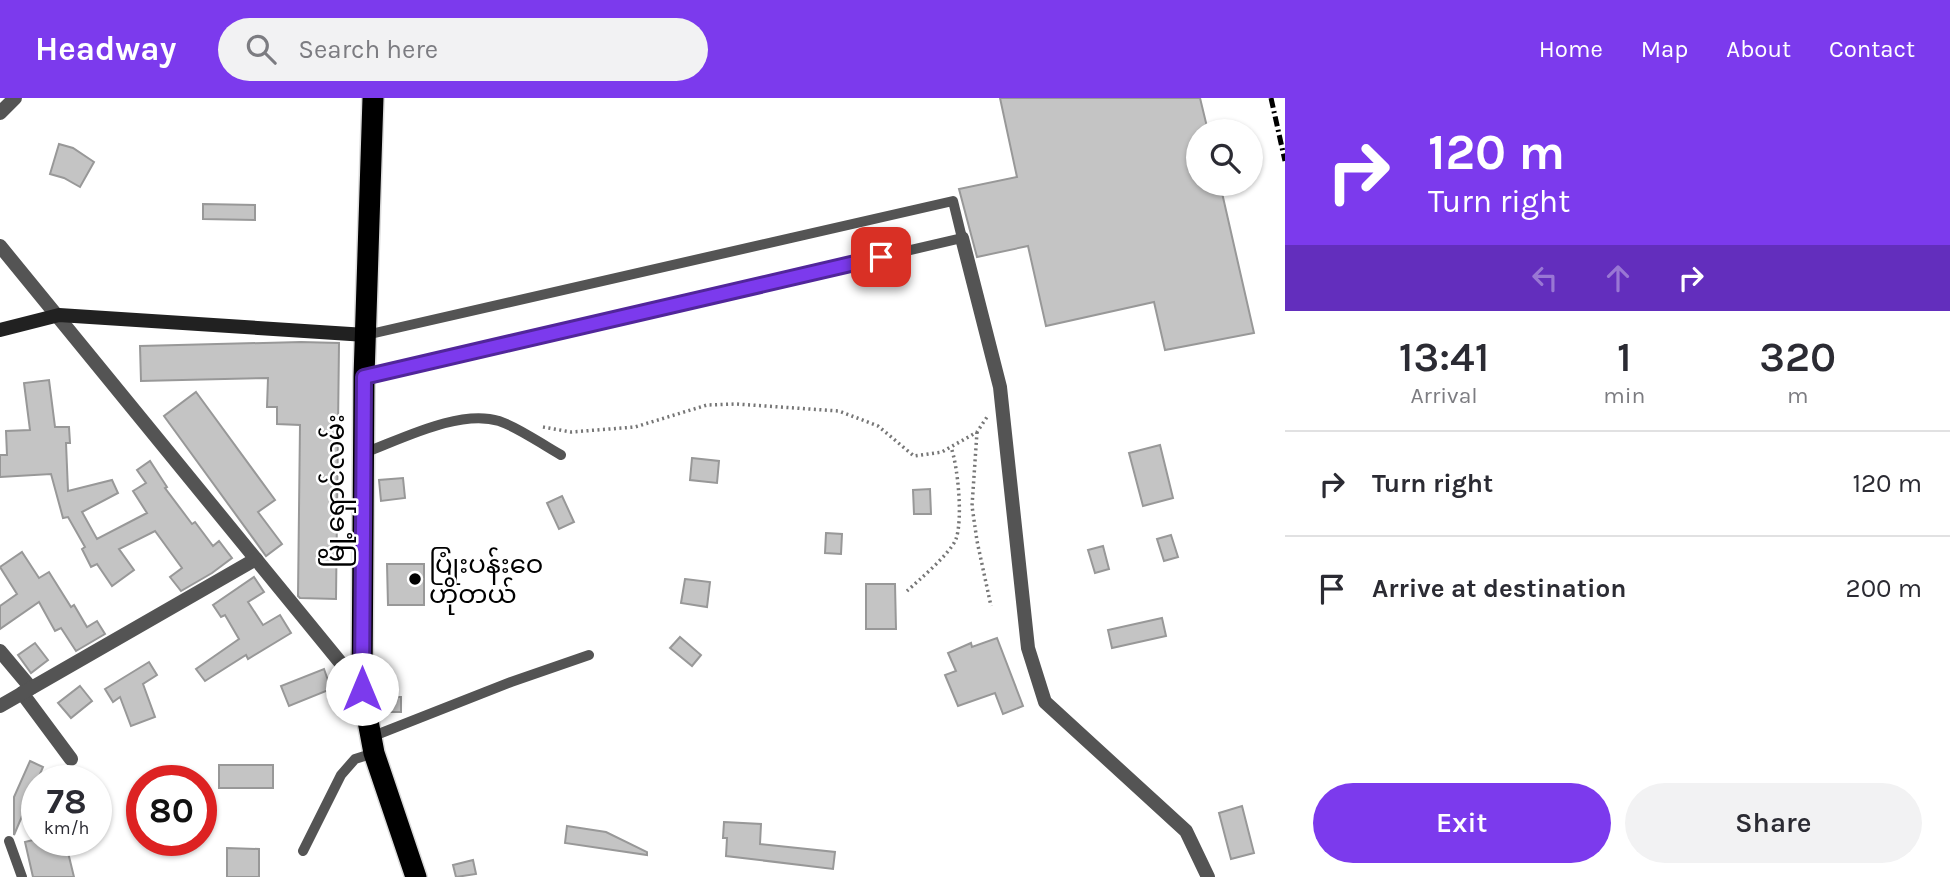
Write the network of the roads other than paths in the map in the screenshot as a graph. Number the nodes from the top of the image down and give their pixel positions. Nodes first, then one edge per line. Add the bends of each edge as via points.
1 (15, 98) edge
2 (373, 98) edge
3 (0, 113) edge
4 (962, 238) junction
5 (0, 246) edge
6 (59, 316) junction
7 (0, 330) edge
8 (366, 335) junction
9 (364, 377) junction
10 (364, 453) junction
11 (561, 455) dead end
12 (256, 559) junction
13 (0, 651) edge
14 (589, 655) dead end
15 (362, 689) junction
16 (26, 690) junction
17 (0, 706) edge
18 (373, 745) junction
19 (71, 759) dead end
20 (9, 841) dead end
21 (303, 851) dead end
22 (22, 877) edge
23 (416, 877) edge
24 (1208, 877) edge

1 - 3 street
2 - 8 highway, မြို့ရှောင်လမ်း
4 - 8 lane via 953,201
4 - 9 lane
4 - 24 street via 1000,387 1028,649 1045,702 1186,831
5 - 6 street
6 - 7 main road
6 - 8 main road
6 - 12 street
8 - 9 highway, မြို့ရှောင်လမ်း
9 - 10 highway, မြို့ရှောင်လမ်း
10 - 11 lane via 476,416 500,421
10 - 15 highway, မြို့ရှောင်လမ်း
12 - 15 street
12 - 16 street
13 - 16 street
14 - 18 lane via 511,682
15 - 18 highway, မြို့ရှောင်လမ်း
16 - 17 street
16 - 19 street
18 - 21 lane via 341,775
18 - 23 highway, မြို့ရှောင်လမ်း
20 - 22 lane

